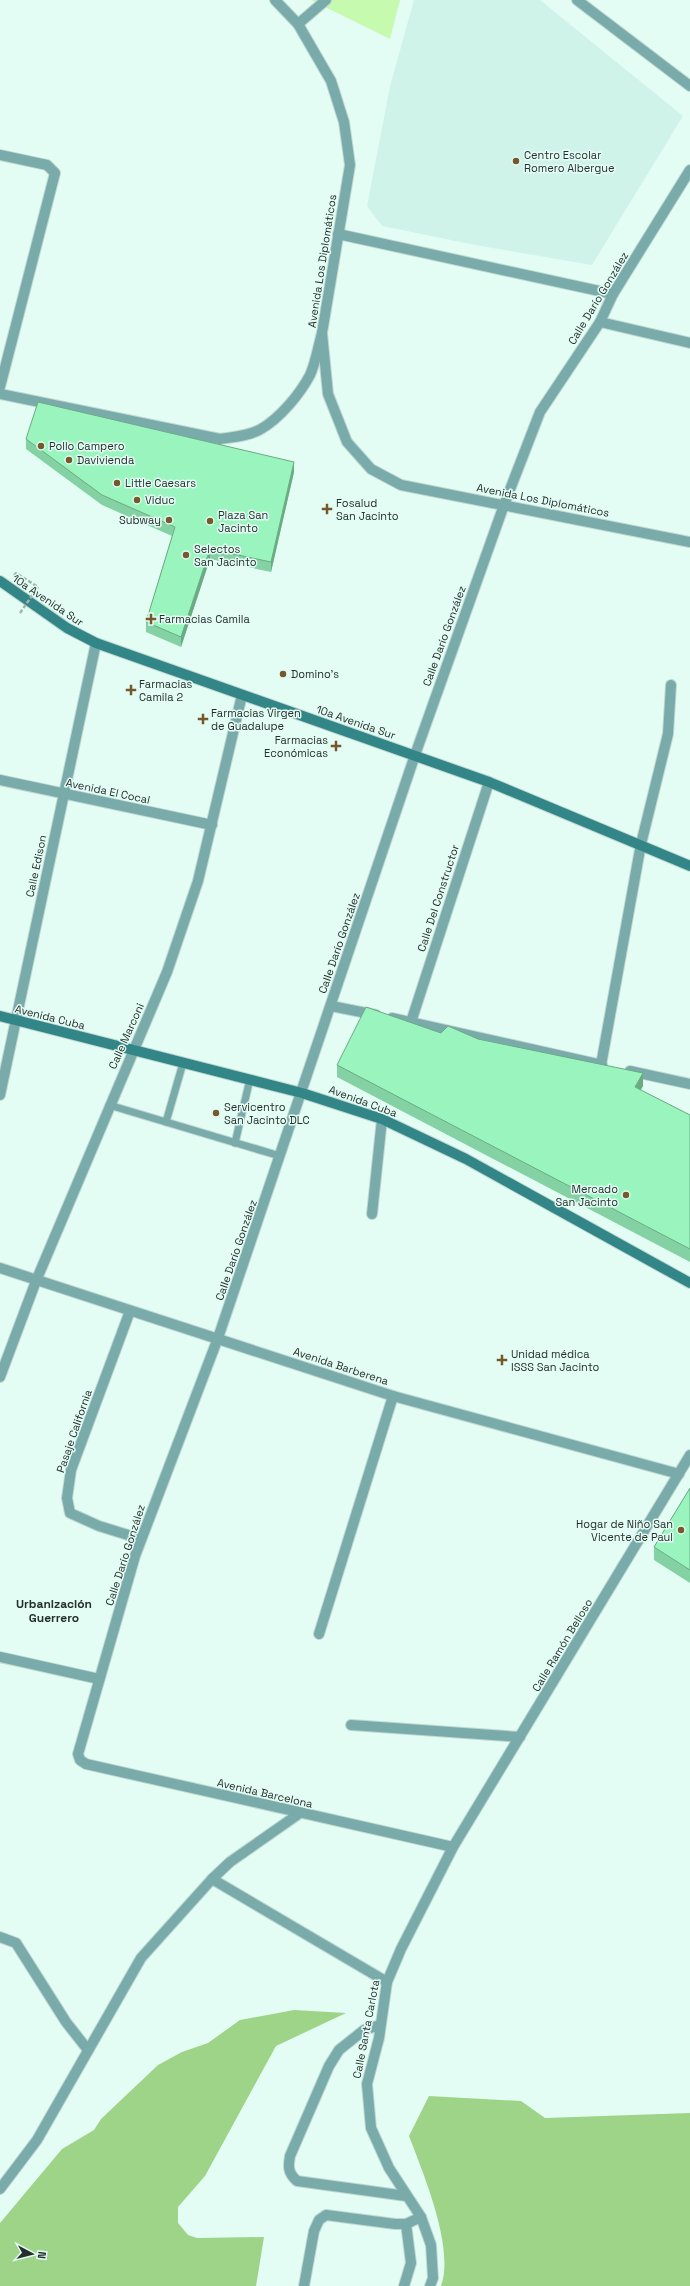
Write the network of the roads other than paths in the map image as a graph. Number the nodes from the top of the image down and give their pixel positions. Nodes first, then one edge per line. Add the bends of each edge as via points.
1 (274, 0) edge
2 (326, 0) edge
3 (577, 0) edge
4 (298, 24) junction
5 (690, 86) edge
6 (0, 155) edge
7 (690, 170) edge
8 (338, 234) junction
9 (613, 294) junction
10 (600, 322) junction
11 (322, 333) junction
12 (690, 343) edge
13 (0, 386) edge
14 (0, 394) edge
15 (504, 505) junction
16 (690, 542) edge
17 (0, 581) edge
18 (96, 642) junction
19 (671, 685) dead end
20 (242, 695) junction
21 (415, 756) junction
22 (0, 780) edge
23 (489, 782) junction
24 (63, 795) junction
25 (212, 825) junction
26 (641, 844) junction
27 (690, 866) edge
28 (331, 1006) junction
29 (0, 1016) edge
30 (17, 1020) junction
31 (411, 1022) junction
32 (132, 1050) junction
33 (183, 1063) junction
34 (601, 1065) junction
35 (250, 1079) junction
36 (690, 1084) edge
37 (302, 1092) junction
38 (0, 1095) edge
39 (109, 1105) junction
40 (382, 1119) junction
41 (166, 1122) junction
42 (234, 1143) junction
43 (280, 1156) junction
44 (372, 1214) dead end
45 (0, 1268) edge
46 (36, 1281) junction
47 (690, 1283) edge
48 (130, 1311) junction
49 (218, 1338) junction
50 (0, 1377) edge
51 (393, 1396) junction
52 (690, 1455) edge
53 (679, 1474) junction
54 (141, 1540) junction
55 (319, 1634) dead end
56 (0, 1657) edge
57 (99, 1679) junction
58 (351, 1725) dead end
59 (520, 1737) junction
60 (78, 1754) joint
61 (300, 1813) junction
62 (453, 1847) junction
63 (212, 1879) junction
64 (0, 1937) edge
65 (387, 1982) junction
66 (380, 2025) junction
67 (88, 2050) junction
68 (0, 2189) edge
69 (406, 2196) junction
70 (421, 2217) junction
71 (406, 2224) junction
72 (304, 2286) edge
73 (404, 2286) edge
74 (430, 2286) edge

1 - 4 street, Avenida Los Diplomáticos
2 - 4 street
3 - 5 street
4 - 8 street, Avenida Los Diplomáticos via 331,81 344,122 350,165
6 - 13 street via 47,165 55,174
7 - 9 street, Calle Darío González
8 - 9 street
8 - 11 street, Avenida Los Diplomáticos
9 - 10 street, Calle Darío González
10 - 12 street
10 - 15 street, Calle Darío González via 540,412
11 - 14 street via 310,374 296,394 262,429 248,434 220,439
11 - 15 street, Avenida Los Diplomáticos via 328,394 347,442 371,468 401,485
15 - 16 street, Avenida Los Diplomáticos
15 - 21 street, Calle Darío González
17 - 18 main road, 10a Avenida Sur via 67,628
18 - 20 main road, 10a Avenida Sur
18 - 24 street, Calle Edison
19 - 26 street via 668,734
20 - 21 main road, 10a Avenida Sur
20 - 25 street, Calle Marconi
21 - 23 main road, 10a Avenida Sur
21 - 28 street, Calle Darío González
22 - 24 street, Avenida El Cocal
23 - 26 main road, 10a Avenida Sur
23 - 31 street, Calle Del Constructor
24 - 25 street, Avenida El Cocal
24 - 30 street, Calle Edison
25 - 32 street, Calle Marconi via 198,881 167,972
26 - 27 main road, 10a Avenida Sur
26 - 34 street
28 - 31 street
28 - 37 street, Calle Darío González
29 - 30 main road, Avenida Cuba
30 - 32 main road, Avenida Cuba
30 - 38 street, Calle Edison
31 - 34 street
32 - 33 main road, Avenida Cuba
32 - 39 street, Calle Marconi
33 - 35 main road, Avenida Cuba
33 - 41 lane
34 - 36 street
35 - 37 main road, Avenida Cuba
35 - 42 lane
37 - 40 main road, Avenida Cuba
37 - 43 street, Calle Darío González
39 - 41 lane
39 - 46 street, Calle Marconi
40 - 44 street
40 - 47 main road, Avenida Cuba via 466,1159
41 - 42 lane
42 - 43 lane
43 - 49 street, Calle Darío González
45 - 46 street, Avenida Barberena
46 - 48 street, Avenida Barberena
46 - 50 street, Calle Marconi
48 - 49 street, Avenida Barberena
48 - 54 street, Pasaje California via 71,1470 67,1498 70,1513
49 - 51 street, Avenida Barberena
49 - 54 street, Calle Darío González
51 - 53 street, Avenida Barberena
51 - 55 street
52 - 53 street, Calle Ramón Belloso
53 - 59 street, Calle Ramón Belloso
54 - 57 street, Calle Darío González
56 - 57 street
57 - 60 street, Calle Darío González
58 - 59 street
59 - 62 street, Calle Ramón Belloso
60 - 61 street, Avenida Barcelona via 80,1760 86,1764
61 - 62 street, Avenida Barcelona
61 - 63 street via 230,1862
62 - 65 street, Calle Santa Carlota
63 - 65 street
63 - 67 street via 141,1958
64 - 67 street via 16,1943 62,2016
65 - 66 street, Calle Santa Carlota
66 - 69 street, Calle Santa Carlota via 367,2084 371,2128 389,2168
66 - 69 street via 364,2030 339,2050 329,2066 288,2166 290,2176 296,2181
67 - 68 street via 36,2140
69 - 70 street, Calle Santa Carlota
70 - 71 street
70 - 74 street, Calle Santa Carlota via 431,2245 433,2278
71 - 72 street via 326,2215 319,2220 314,2231
71 - 73 street via 411,2263

